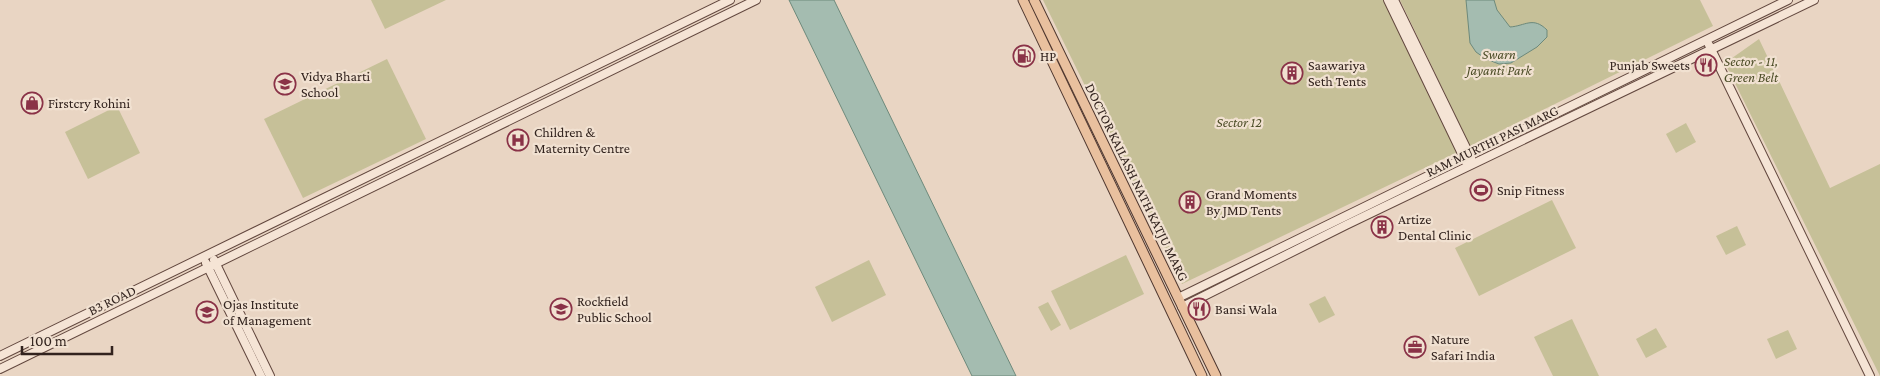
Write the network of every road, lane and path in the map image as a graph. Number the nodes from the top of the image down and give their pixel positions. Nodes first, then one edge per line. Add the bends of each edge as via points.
1 (730, 0) edge
2 (756, 0) edge
3 (1023, 0) edge
4 (1034, 0) edge
5 (1388, 0) edge
6 (1394, 0) edge
7 (1788, 0) edge
8 (1814, 0) edge
9 (1706, 40) junction
10 (1711, 48) junction
11 (1467, 156) junction
12 (1471, 165) junction
13 (1135, 209) junction
14 (1125, 214) junction
15 (207, 255) junction
16 (212, 266) junction
17 (1178, 298) junction
18 (1182, 307) junction
19 (0, 356) edge
20 (0, 369) edge
21 (261, 376) edge
22 (270, 376) edge
23 (1202, 376) edge
24 (1216, 376) edge
25 (1870, 376) edge

1 - 15 street, B3 ROAD
2 - 16 street, B3 ROAD
3 - 14 main road, DOCTOR KAILASH NATH KATJU MARG
4 - 13 main road, DOCTOR KAILASH NATH KATJU MARG
5 - 11 street
6 - 11 street
7 - 9 street, RAM MURTHI PASI MARG
8 - 10 street, RAM MURTHI PASI MARG
9 - 10 street
9 - 11 street, RAM MURTHI PASI MARG
10 - 12 street, RAM MURTHI PASI MARG
10 - 25 street
11 - 12 street
11 - 17 street, RAM MURTHI PASI MARG
12 - 18 street, RAM MURTHI PASI MARG
13 - 14 main road
13 - 17 main road, DOCTOR KAILASH NATH KATJU MARG
14 - 23 main road, DOCTOR KAILASH NATH KATJU MARG
15 - 16 street
15 - 19 street, B3 ROAD
16 - 20 street, B3 ROAD
16 - 21 street
16 - 22 street
17 - 18 main road, DOCTOR KAILASH NATH KATJU MARG
18 - 24 main road, DOCTOR KAILASH NATH KATJU MARG

